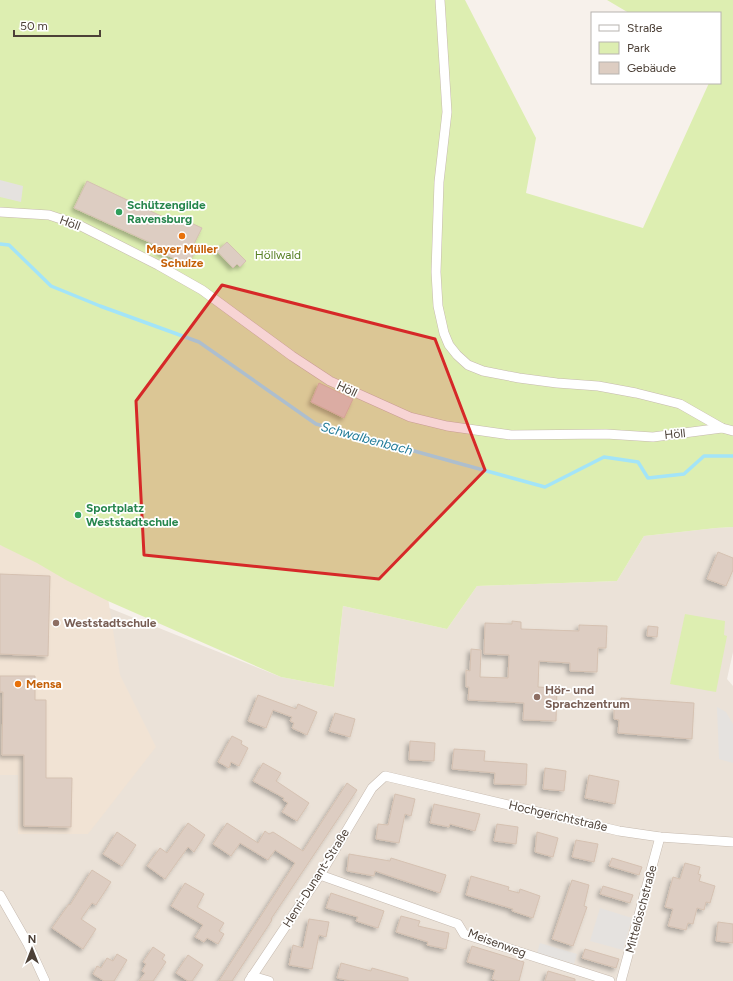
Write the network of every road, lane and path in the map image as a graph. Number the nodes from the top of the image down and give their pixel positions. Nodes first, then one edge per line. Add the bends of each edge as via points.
1 (440, 0) edge
2 (0, 212) edge
3 (722, 428) junction
4 (733, 432) edge
5 (385, 776) joint
6 (660, 837) junction
7 (733, 842) edge
8 (320, 875) junction
9 (0, 895) edge
10 (251, 978) edge
11 (45, 981) edge
12 (269, 981) edge
13 (610, 981) edge
14 (621, 981) edge

1 - 3 street via 446,112 439,182 436,272 438,306 449,345 468,365 483,371 519,378 636,392 680,404
2 - 3 street, Höll via 49,215 79,225 202,290 330,381 410,417 447,426 511,435 653,436
3 - 4 street, Höll
5 - 6 street, Hochgerichtstraße via 619,831
5 - 8 street, Henri-Dunant-Straße via 372,788
6 - 7 street, Hochgerichtstraße
6 - 14 street, Mittelöschstraße
8 - 10 street, Henri-Dunant-Straße
8 - 13 street, Meisenweg via 458,924 464,934
9 - 11 street via 28,944
10 - 12 street

